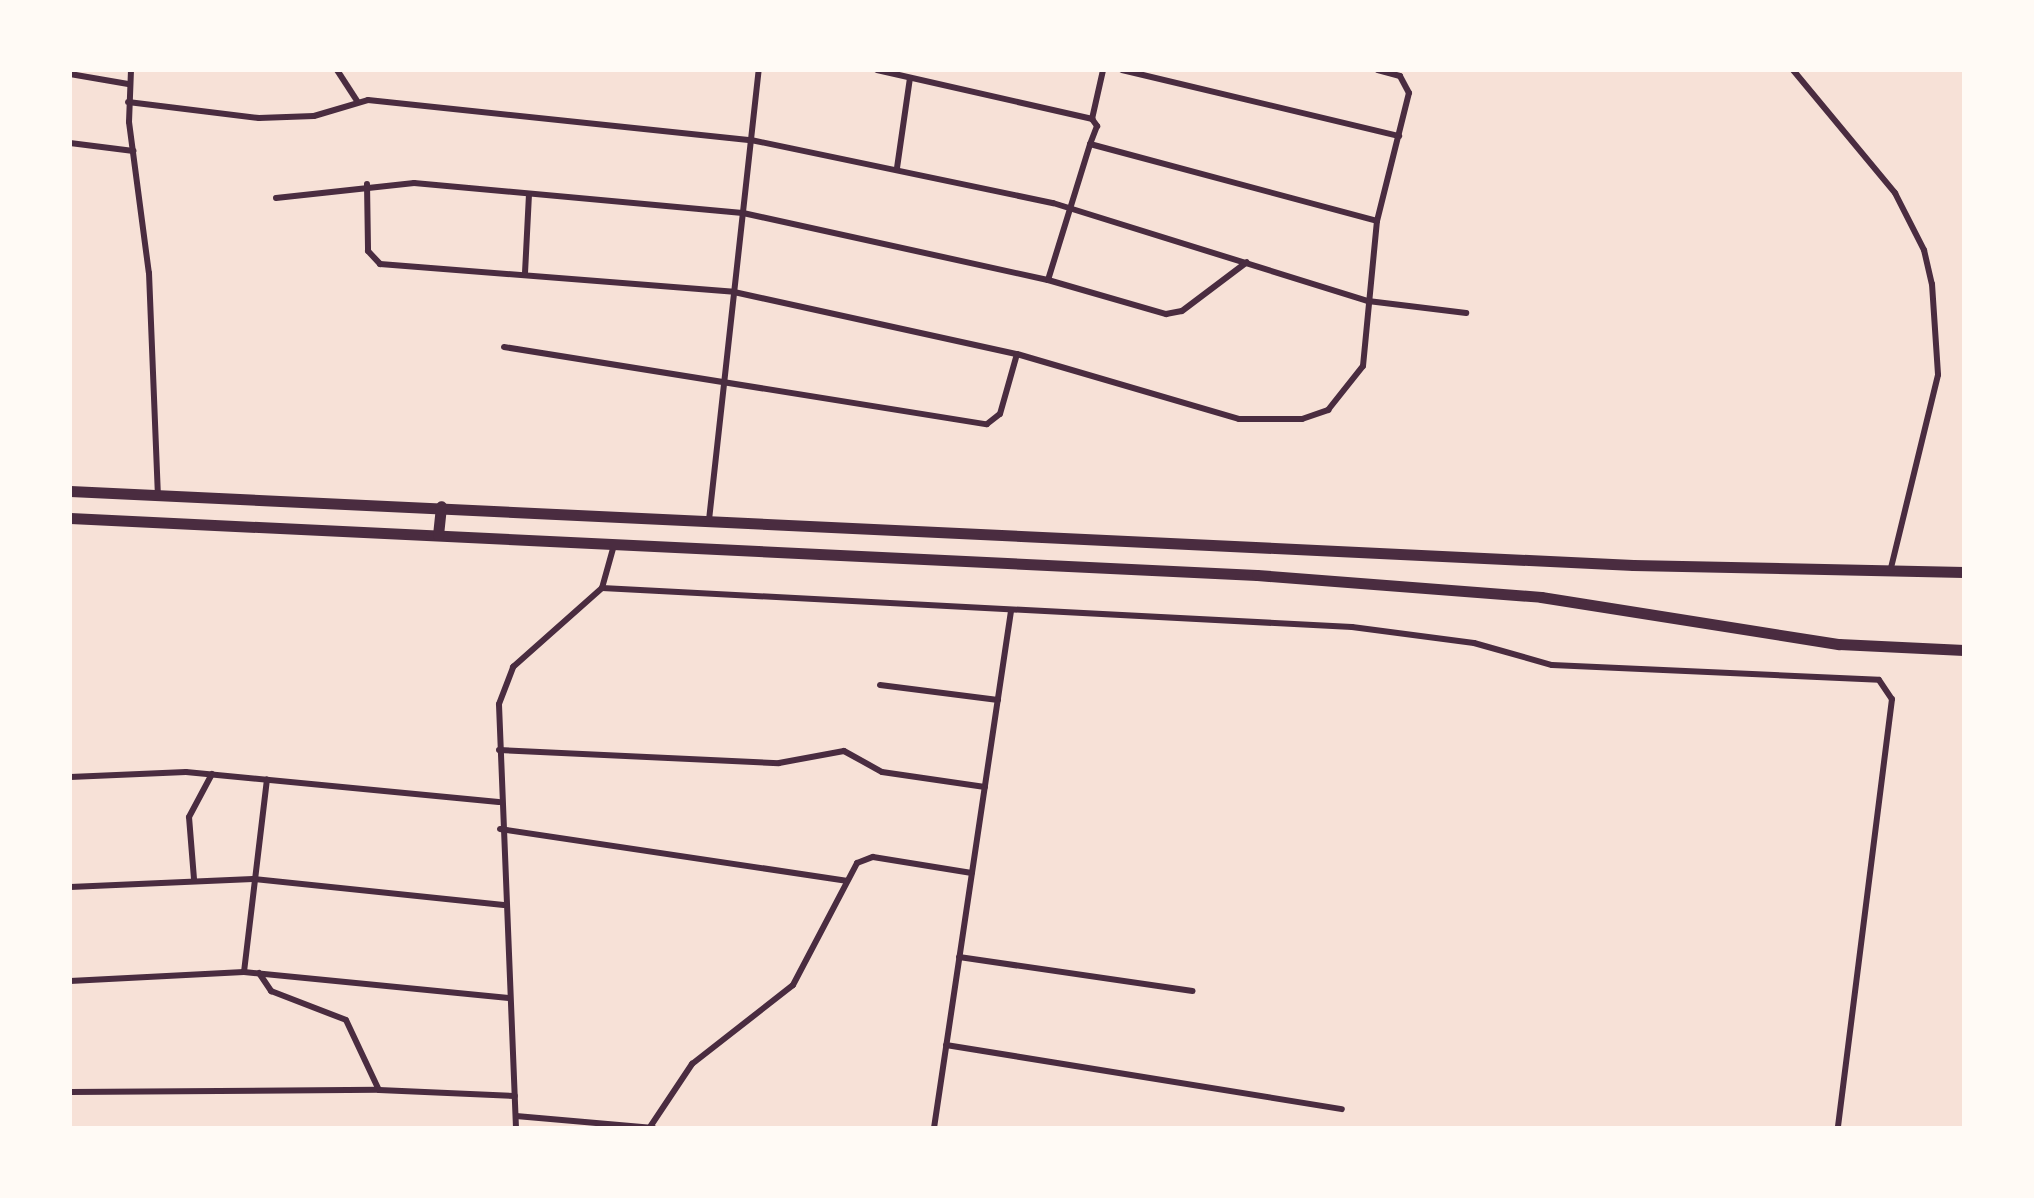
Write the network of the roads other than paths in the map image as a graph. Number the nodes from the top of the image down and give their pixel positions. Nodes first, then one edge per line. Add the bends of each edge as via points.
1 (131, 70) edge
2 (336, 70) edge
3 (759, 70) edge
4 (877, 70) edge
5 (1102, 70) edge
6 (1122, 70) edge
7 (1378, 70) edge
8 (1409, 70) edge
9 (1793, 70) edge
10 (70, 74) edge
11 (910, 78) junction
12 (1407, 83) junction
13 (128, 84) junction
14 (128, 102) junction
15 (358, 102) junction
16 (1092, 118) junction
17 (1399, 136) junction
18 (751, 140) junction
19 (70, 143) edge
20 (1090, 144) junction
21 (133, 151) junction
22 (896, 168) junction
23 (367, 184) junction
24 (529, 195) junction
25 (276, 198) dead end
26 (1071, 208) junction
27 (743, 213) junction
28 (1377, 221) junction
29 (1247, 262) junction
30 (525, 273) junction
31 (1048, 280) junction
32 (734, 292) junction
33 (1368, 302) junction
34 (1466, 313) dead end
35 (504, 347) dead end
36 (1017, 354) junction
37 (725, 382) junction
38 (70, 492) edge
39 (158, 495) junction
40 (441, 506) junction
41 (70, 518) edge
42 (709, 521) junction
43 (438, 534) junction
44 (614, 546) junction
45 (1892, 568) junction
46 (1964, 572) edge
47 (602, 588) junction
48 (1011, 611) junction
49 (1964, 650) edge
50 (880, 685) dead end
51 (998, 700) junction
52 (499, 750) junction
53 (212, 774) junction
54 (70, 777) edge
55 (267, 779) junction
56 (984, 787) junction
57 (499, 802) junction
58 (500, 830) junction
59 (972, 873) junction
60 (194, 879) junction
61 (253, 880) junction
62 (846, 881) junction
63 (70, 887) edge
64 (504, 905) junction
65 (959, 957) junction
66 (244, 972) junction
67 (259, 973) junction
68 (70, 981) edge
69 (1193, 991) dead end
70 (509, 998) junction
71 (946, 1045) junction
72 (379, 1090) junction
73 (70, 1092) edge
74 (515, 1096) junction
75 (1342, 1109) dead end
76 (516, 1116) junction
77 (516, 1128) edge
78 (652, 1128) edge
79 (934, 1128) edge
80 (1838, 1128) edge

1 - 13 street
2 - 15 street
3 - 18 street
4 - 11 street
5 - 16 street
6 - 17 street
7 - 12 street
8 - 12 street
9 - 45 street via 1895,194 1924,250 1932,284 1938,374
10 - 13 street
11 - 16 street
11 - 22 street
12 - 17 street
13 - 14 street
14 - 15 street via 259,118 314,116
14 - 21 street
15 - 18 street
16 - 20 street via 1098,126
17 - 28 street
18 - 22 street
18 - 27 street
19 - 21 street
20 - 26 street
20 - 28 street
21 - 39 street via 149,274
22 - 26 street
23 - 24 street
23 - 25 street
23 - 30 street via 368,251 380,264
24 - 27 street
24 - 30 street
26 - 29 street
26 - 31 street
27 - 31 street
27 - 32 street
28 - 33 street
29 - 31 street via 1175,315
29 - 33 street
30 - 32 street
32 - 36 street
32 - 37 street
33 - 34 street
33 - 36 street via 1362,366 1328,410 1302,419 1239,419
35 - 37 street
36 - 37 street via 1000,414 987,424
37 - 42 street
38 - 39 highway
39 - 40 highway
40 - 42 highway
40 - 43 highway
41 - 43 highway
42 - 45 highway via 1633,565
43 - 44 highway
44 - 47 street
44 - 49 highway via 1257,575 1541,597 1839,644
45 - 46 highway
47 - 48 street
47 - 52 street via 514,667 499,704
48 - 51 street
48 - 80 street via 1352,627 1474,643 1552,665 1879,680 1892,699
50 - 51 street
51 - 56 street
52 - 56 street via 779,764 844,751 882,772
52 - 57 street
53 - 54 street
53 - 55 street
53 - 60 street via 190,818
55 - 57 street
55 - 61 street
56 - 59 street
57 - 58 street
58 - 62 street
58 - 64 street
59 - 62 street via 874,857 857,862
59 - 65 street
60 - 61 street
60 - 63 street
61 - 64 street
61 - 66 street
62 - 78 street via 793,985 692,1064
64 - 70 street
65 - 69 street
65 - 71 street
66 - 67 street
66 - 68 street
67 - 70 street
67 - 72 street via 271,991 346,1020
70 - 74 street
71 - 75 street
71 - 79 street
72 - 73 street
72 - 74 street
74 - 76 street
76 - 77 street
76 - 78 street

